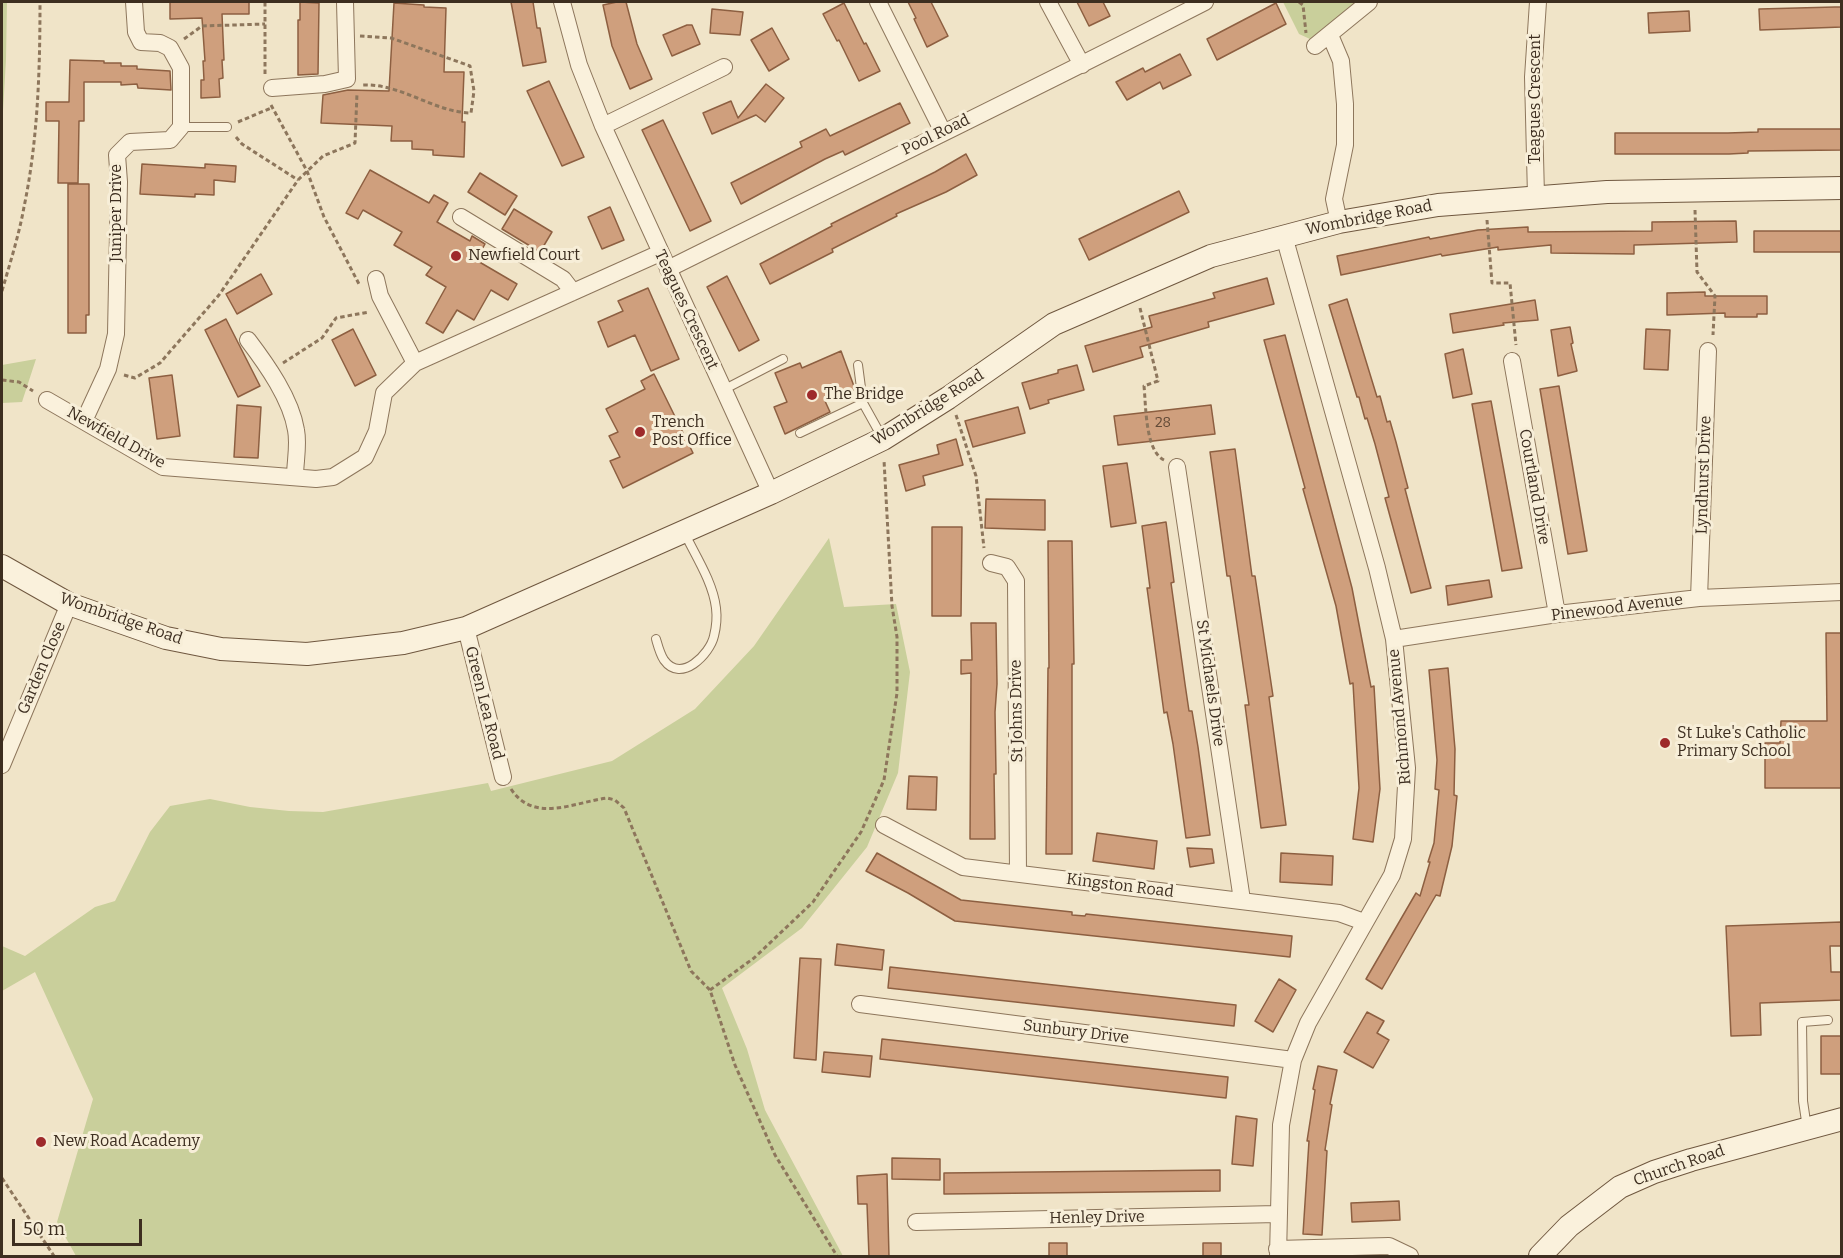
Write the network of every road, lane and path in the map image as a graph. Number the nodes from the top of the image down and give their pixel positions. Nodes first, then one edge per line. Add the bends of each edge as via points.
1 (40, 2) edge
2 (134, 2) edge
3 (265, 2) edge
4 (345, 2) edge
5 (562, 2) edge
6 (878, 2) edge
7 (1048, 2) edge
8 (1205, 2) edge
9 (1299, 2) edge
10 (1369, 2) edge
11 (1538, 2) edge
12 (265, 24) junction
13 (345, 35) junction
14 (1330, 35) junction
15 (1315, 46) joint
16 (170, 48) junction
17 (1082, 65) junction
18 (724, 67) dead end
19 (272, 88) junction
20 (271, 108) junction
21 (603, 126) junction
22 (181, 127) junction
23 (227, 127) junction
24 (943, 132) junction
25 (308, 171) junction
26 (298, 180) junction
27 (1842, 188) edge
28 (1695, 191) junction
29 (1536, 196) junction
30 (1486, 200) junction
31 (461, 217) dead end
32 (1339, 222) junction
33 (1284, 236) junction
34 (660, 253) junction
35 (668, 269) junction
36 (376, 279) dead end
37 (1135, 289) junction
38 (363, 290) dead end
39 (2, 291) edge
40 (564, 299) junction
41 (374, 311) dead end
42 (248, 340) dead end
43 (1708, 351) joint
44 (783, 359) dead end
45 (1512, 361) joint
46 (415, 363) junction
47 (858, 365) dead end
48 (108, 369) junction
49 (270, 371) junction
50 (2, 380) edge
51 (723, 390) junction
52 (948, 398) junction
53 (47, 400) joint
54 (863, 403) junction
55 (84, 421) junction
56 (800, 433) dead end
57 (880, 441) junction
58 (1177, 467) joint
59 (295, 477) junction
60 (771, 493) junction
61 (684, 531) junction
62 (991, 563) joint
63 (2, 566) edge
64 (1842, 592) edge
65 (1699, 598) junction
66 (69, 604) junction
67 (1557, 614) junction
68 (466, 628) junction
69 (656, 639) dead end
70 (1394, 639) junction
71 (2, 765) edge
72 (503, 777) joint
73 (884, 825) dead end
74 (1018, 873) junction
75 (1242, 900) junction
76 (1364, 922) junction
77 (710, 990) junction
78 (860, 1004) dead end
79 (1828, 1020) dead end
80 (1293, 1060) junction
81 (1842, 1119) edge
82 (1807, 1128) junction
83 (2, 1178) edge
84 (1277, 1214) junction
85 (916, 1222) dead end
86 (1278, 1253) edge
87 (54, 1257) edge
88 (837, 1257) edge
89 (1410, 1257) edge
90 (1540, 1257) edge

1 - 39 path via 40,60 31,166
2 - 16 street via 136,32 141,42
3 - 12 path
4 - 13 street
5 - 21 street, Teagues Crescent via 579,65
6 - 24 street
7 - 17 street
8 - 17 street, Pool Road
9 - 15 path via 1303,5 1307,40
10 - 14 street
11 - 29 street, Teagues Crescent via 1533,77
12 - 16 path via 202,26
12 - 19 path via 265,81
13 - 19 street via 347,79
13 - 25 path via 391,38 470,66 474,91 471,113 393,88 358,85 355,143 323,156
14 - 15 street
14 - 32 street via 1341,61 1345,104 1345,145 1334,199
16 - 22 street via 181,68
17 - 24 street, Pool Road
18 - 21 street
19 - 20 path
20 - 23 path
20 - 25 path
21 - 34 street, Teagues Crescent
22 - 23 lane
22 - 48 street, Juniper Drive via 170,140 130,142 117,155 116,334
23 - 26 path via 242,144
24 - 35 street, Pool Road
25 - 26 path
25 - 38 path via 324,218
26 - 48 path via 219,295 160,363 135,378
27 - 28 street, Wombridge Road
28 - 29 street, Wombridge Road
28 - 43 path via 1697,272 1715,296 1713,336
29 - 30 street, Wombridge Road
30 - 32 street, Wombridge Road
30 - 45 path via 1492,283 1510,283 1516,345
31 - 40 street via 563,279
32 - 33 street, Wombridge Road
33 - 37 street, Wombridge Road via 1211,256
33 - 70 street, Richmond Avenue
34 - 35 street, Teagues Crescent
34 - 40 street, Newfield Drive
35 - 51 street, Teagues Crescent
36 - 46 street via 380,296
37 - 52 street, Wombridge Road via 1053,324
37 - 58 path via 1158,381 1144,386 1150,442 1159,458
40 - 46 street, Newfield Drive
41 - 49 path via 336,318 322,338
42 - 49 street
43 - 65 street, Lyndhurst Drive
44 - 51 lane
45 - 67 street, Courtland Drive
46 - 59 street, Newfield Drive via 384,393 377,431 365,457 333,477
47 - 54 lane
48 - 55 street, Juniper Drive
49 - 59 street via 296,430
50 - 53 path via 19,382
51 - 60 street, Teagues Crescent
52 - 57 street, Wombridge Road
52 - 62 path via 976,476 982,545
53 - 55 street, Newfield Drive
54 - 56 lane
54 - 57 lane
55 - 59 street, Newfield Drive via 163,467
57 - 60 street, Wombridge Road
57 - 77 path via 897,637 897,693 884,780 861,832 813,903 754,958
58 - 75 street, St Michaels Drive
60 - 61 street, Wombridge Road
61 - 68 street, Wombridge Road
61 - 69 lane via 714,597 714,636 704,656 692,666 677,669 664,660
62 - 74 street, St Johns Drive via 1007,567 1016,581
63 - 66 street, Wombridge Road
64 - 65 street, Pinewood Avenue
65 - 67 street, Pinewood Avenue
66 - 68 street, Wombridge Road via 166,638 221,649 307,654 403,643
66 - 71 street, Garden Close
67 - 70 street, Pinewood Avenue
68 - 72 street, Green Lea Road
70 - 76 street, Richmond Avenue via 1407,768 1403,839 1392,875
72 - 77 path via 513,793 537,808 552,810 607,798 624,808 691,971
73 - 74 street, Kingston Road via 963,867
74 - 75 street, Kingston Road
75 - 76 street, Kingston Road via 1339,913
76 - 80 street, Richmond Avenue via 1308,1023
77 - 88 path via 735,1065 775,1155
78 - 80 street, Sunbury Drive
79 - 82 lane via 1802,1022
80 - 84 street, Richmond Avenue via 1281,1125
81 - 82 street, Church Road
82 - 90 street, Church Road via 1691,1160 1620,1187 1569,1226
83 - 87 path
84 - 85 street, Henley Drive
84 - 86 street, Richmond Avenue
86 - 89 street via 1389,1246

